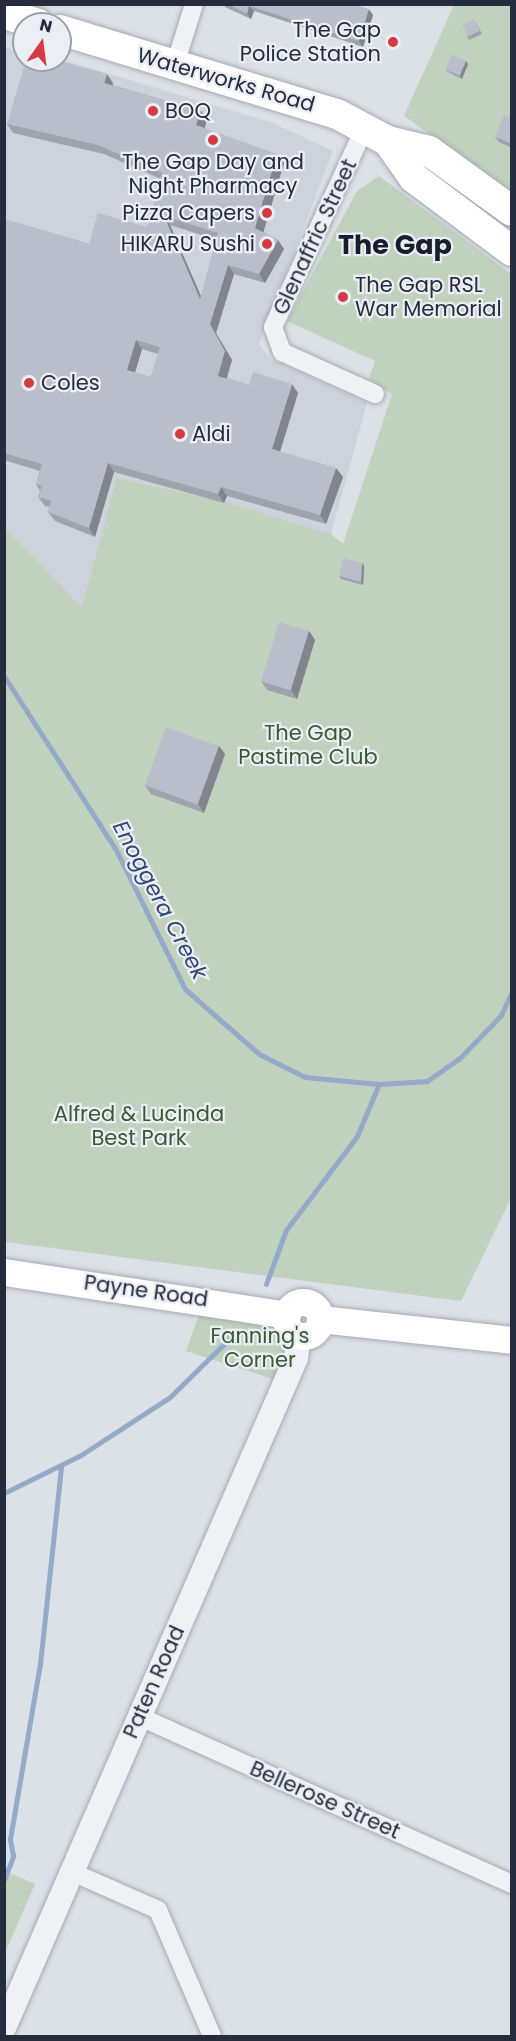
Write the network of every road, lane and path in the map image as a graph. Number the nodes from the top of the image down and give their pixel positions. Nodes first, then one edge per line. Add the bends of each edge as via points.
1 (194, 4) edge
2 (72, 34) edge
3 (175, 65) junction
4 (376, 134) junction
5 (512, 211) edge
6 (510, 251) edge
7 (375, 394) dead end
8 (4, 1272) edge
9 (293, 1325) junction
10 (512, 1341) edge
11 (138, 1716) junction
12 (72, 1872) junction
13 (512, 1884) edge
14 (4, 2028) edge
15 (212, 2037) edge

1 - 3 street
2 - 3 main road, Waterworks Road
3 - 4 main road, Waterworks Road via 314,105
4 - 5 main road, Waterworks Road via 429,151
4 - 6 main road via 414,178
4 - 7 street, Glenaffric Street via 273,327 282,352
8 - 9 main road, Payne Road
9 - 10 main road via 314,1332 320,1319
9 - 11 street, Paten Road via 296,1358
11 - 12 street, Paten Road
11 - 13 street, Bellerose Street
12 - 14 street, Paten Road
12 - 15 street via 158,1910

